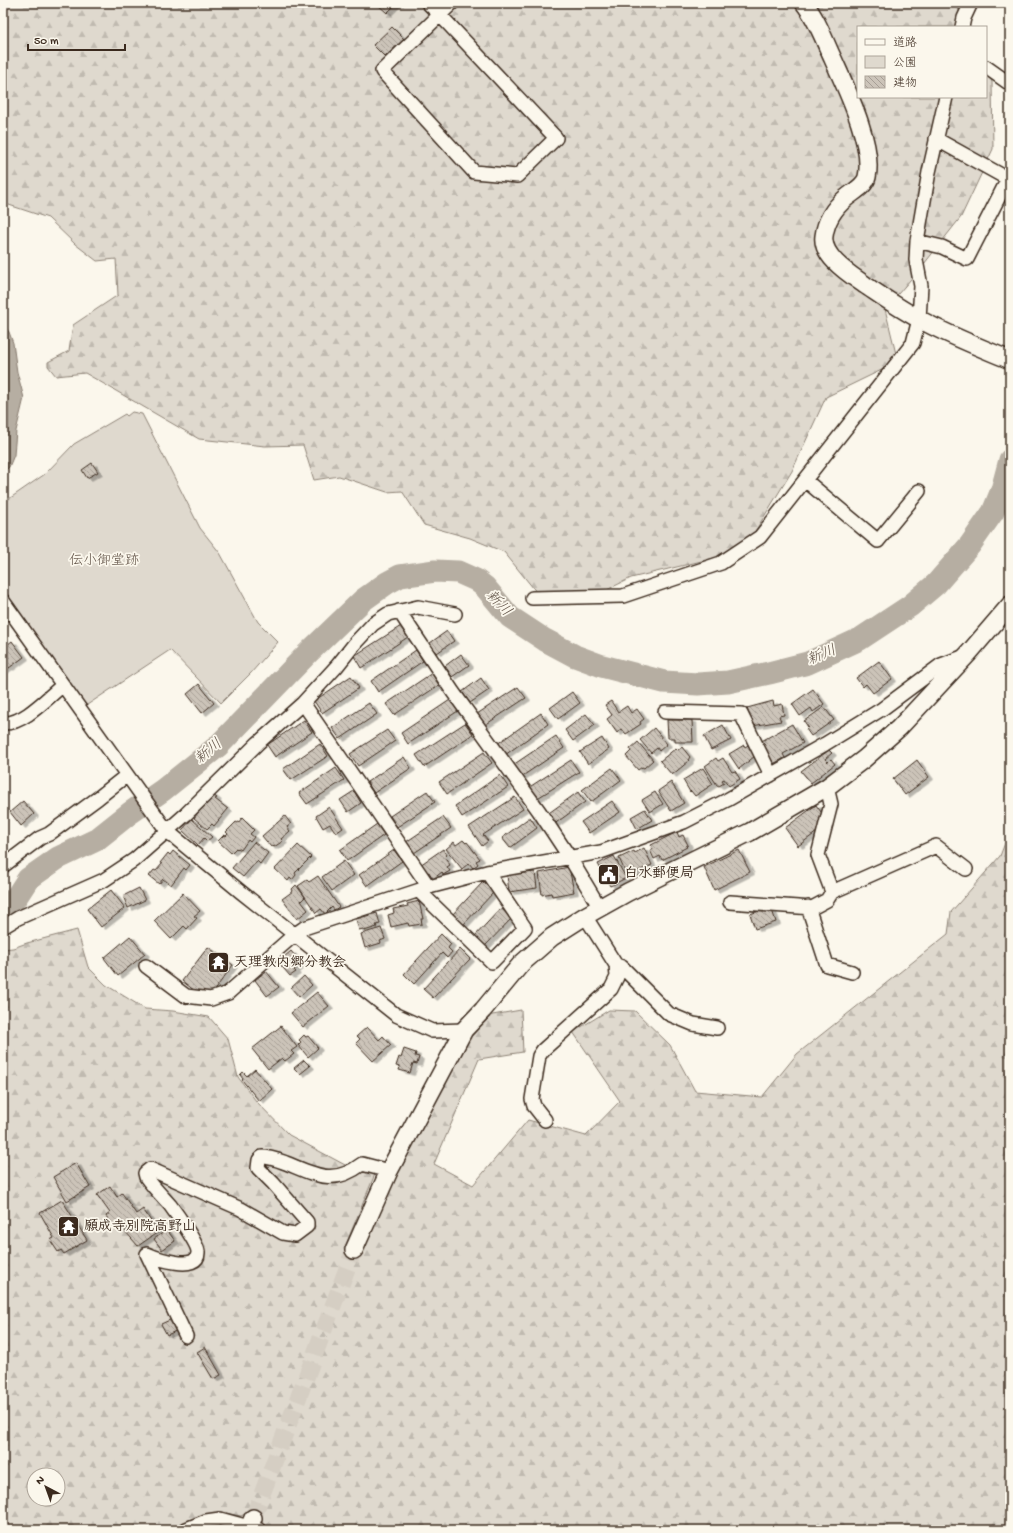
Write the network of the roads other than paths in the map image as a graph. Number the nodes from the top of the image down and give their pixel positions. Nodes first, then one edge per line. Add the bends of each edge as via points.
1 (428, 3) edge
2 (452, 3) edge
3 (804, 3) edge
4 (971, 3) edge
5 (440, 15) junction
6 (962, 26) edge
7 (987, 68) edge
8 (1010, 84) edge
9 (946, 98) edge
10 (936, 139) junction
11 (1009, 179) edge
12 (917, 241) junction
13 (919, 319) junction
14 (1009, 357) edge
15 (805, 480) junction
16 (919, 491) dead end
17 (532, 598) dead end
18 (3, 601) edge
19 (1010, 605) edge
20 (399, 611) junction
21 (455, 614) dead end
22 (968, 654) junction
23 (63, 685) junction
24 (303, 703) junction
25 (665, 712) dead end
26 (3, 723) edge
27 (771, 775) junction
28 (129, 777) junction
29 (827, 787) junction
30 (167, 831) junction
31 (570, 858) junction
32 (3, 866) edge
33 (966, 869) dead end
34 (487, 872) junction
35 (424, 889) junction
36 (832, 892) junction
37 (730, 902) dead end
38 (808, 907) junction
39 (600, 908) junction
40 (584, 916) junction
41 (3, 927) edge
42 (294, 935) junction
43 (616, 965) junction
44 (146, 966) dead end
45 (852, 972) dead end
46 (717, 1028) dead end
47 (464, 1030) junction
48 (545, 1120) dead end
49 (389, 1171) junction
50 (354, 1250) tunnel mouth
51 (186, 1336) dead end
52 (253, 1526) edge
53 (184, 1530) edge

1 - 5 street
2 - 5 street
3 - 13 street via 816,20 850,98 859,122 868,167 867,179 835,209 826,223 824,238 827,250 842,269
4 - 6 street
5 - 5 street via 556,138 517,176 474,172 382,71
7 - 8 street
9 - 10 street
10 - 11 street
10 - 12 street
11 - 12 street via 968,259 942,247
12 - 13 street via 916,260 921,286
13 - 14 street via 959,339
13 - 15 street via 913,343
15 - 16 street via 878,541
15 - 17 street via 760,537 721,563 623,596
18 - 23 street
19 - 22 street
20 - 21 street via 418,607
20 - 24 street via 388,614 373,624
20 - 31 street
22 - 27 street via 941,665 882,709
22 - 29 street via 899,728
23 - 26 street via 26,716 14,722
23 - 28 street
24 - 30 street
24 - 35 street
25 - 27 street via 741,714
27 - 31 street via 684,822 601,852
28 - 30 street
28 - 32 street
29 - 36 street via 831,804 818,856
29 - 39 street via 750,832
30 - 41 street via 134,860 104,880
30 - 42 street
31 - 34 street
31 - 39 street
33 - 36 street via 936,846
34 - 35 street
34 - 35 street via 525,928 492,962
35 - 42 street via 304,928
36 - 38 street via 827,900 812,908
37 - 38 street
38 - 45 street via 827,965
39 - 40 street
40 - 43 street
40 - 47 street via 552,937 521,964
42 - 44 street via 228,993 211,999 186,996
42 - 47 street via 396,1015 432,1031
43 - 46 street via 622,967 669,1014 693,1024
43 - 48 street via 617,977 611,989 539,1056 532,1099
47 - 49 street
49 - 50 street
49 - 51 street via 362,1164 342,1175 321,1177 274,1158 262,1157 258,1168 307,1222 307,1226 295,1235 283,1233 241,1210 161,1173 147,1170 149,1182 194,1240 199,1254 187,1263 163,1260 147,1254
52 - 53 street via 220,1519 206,1521

